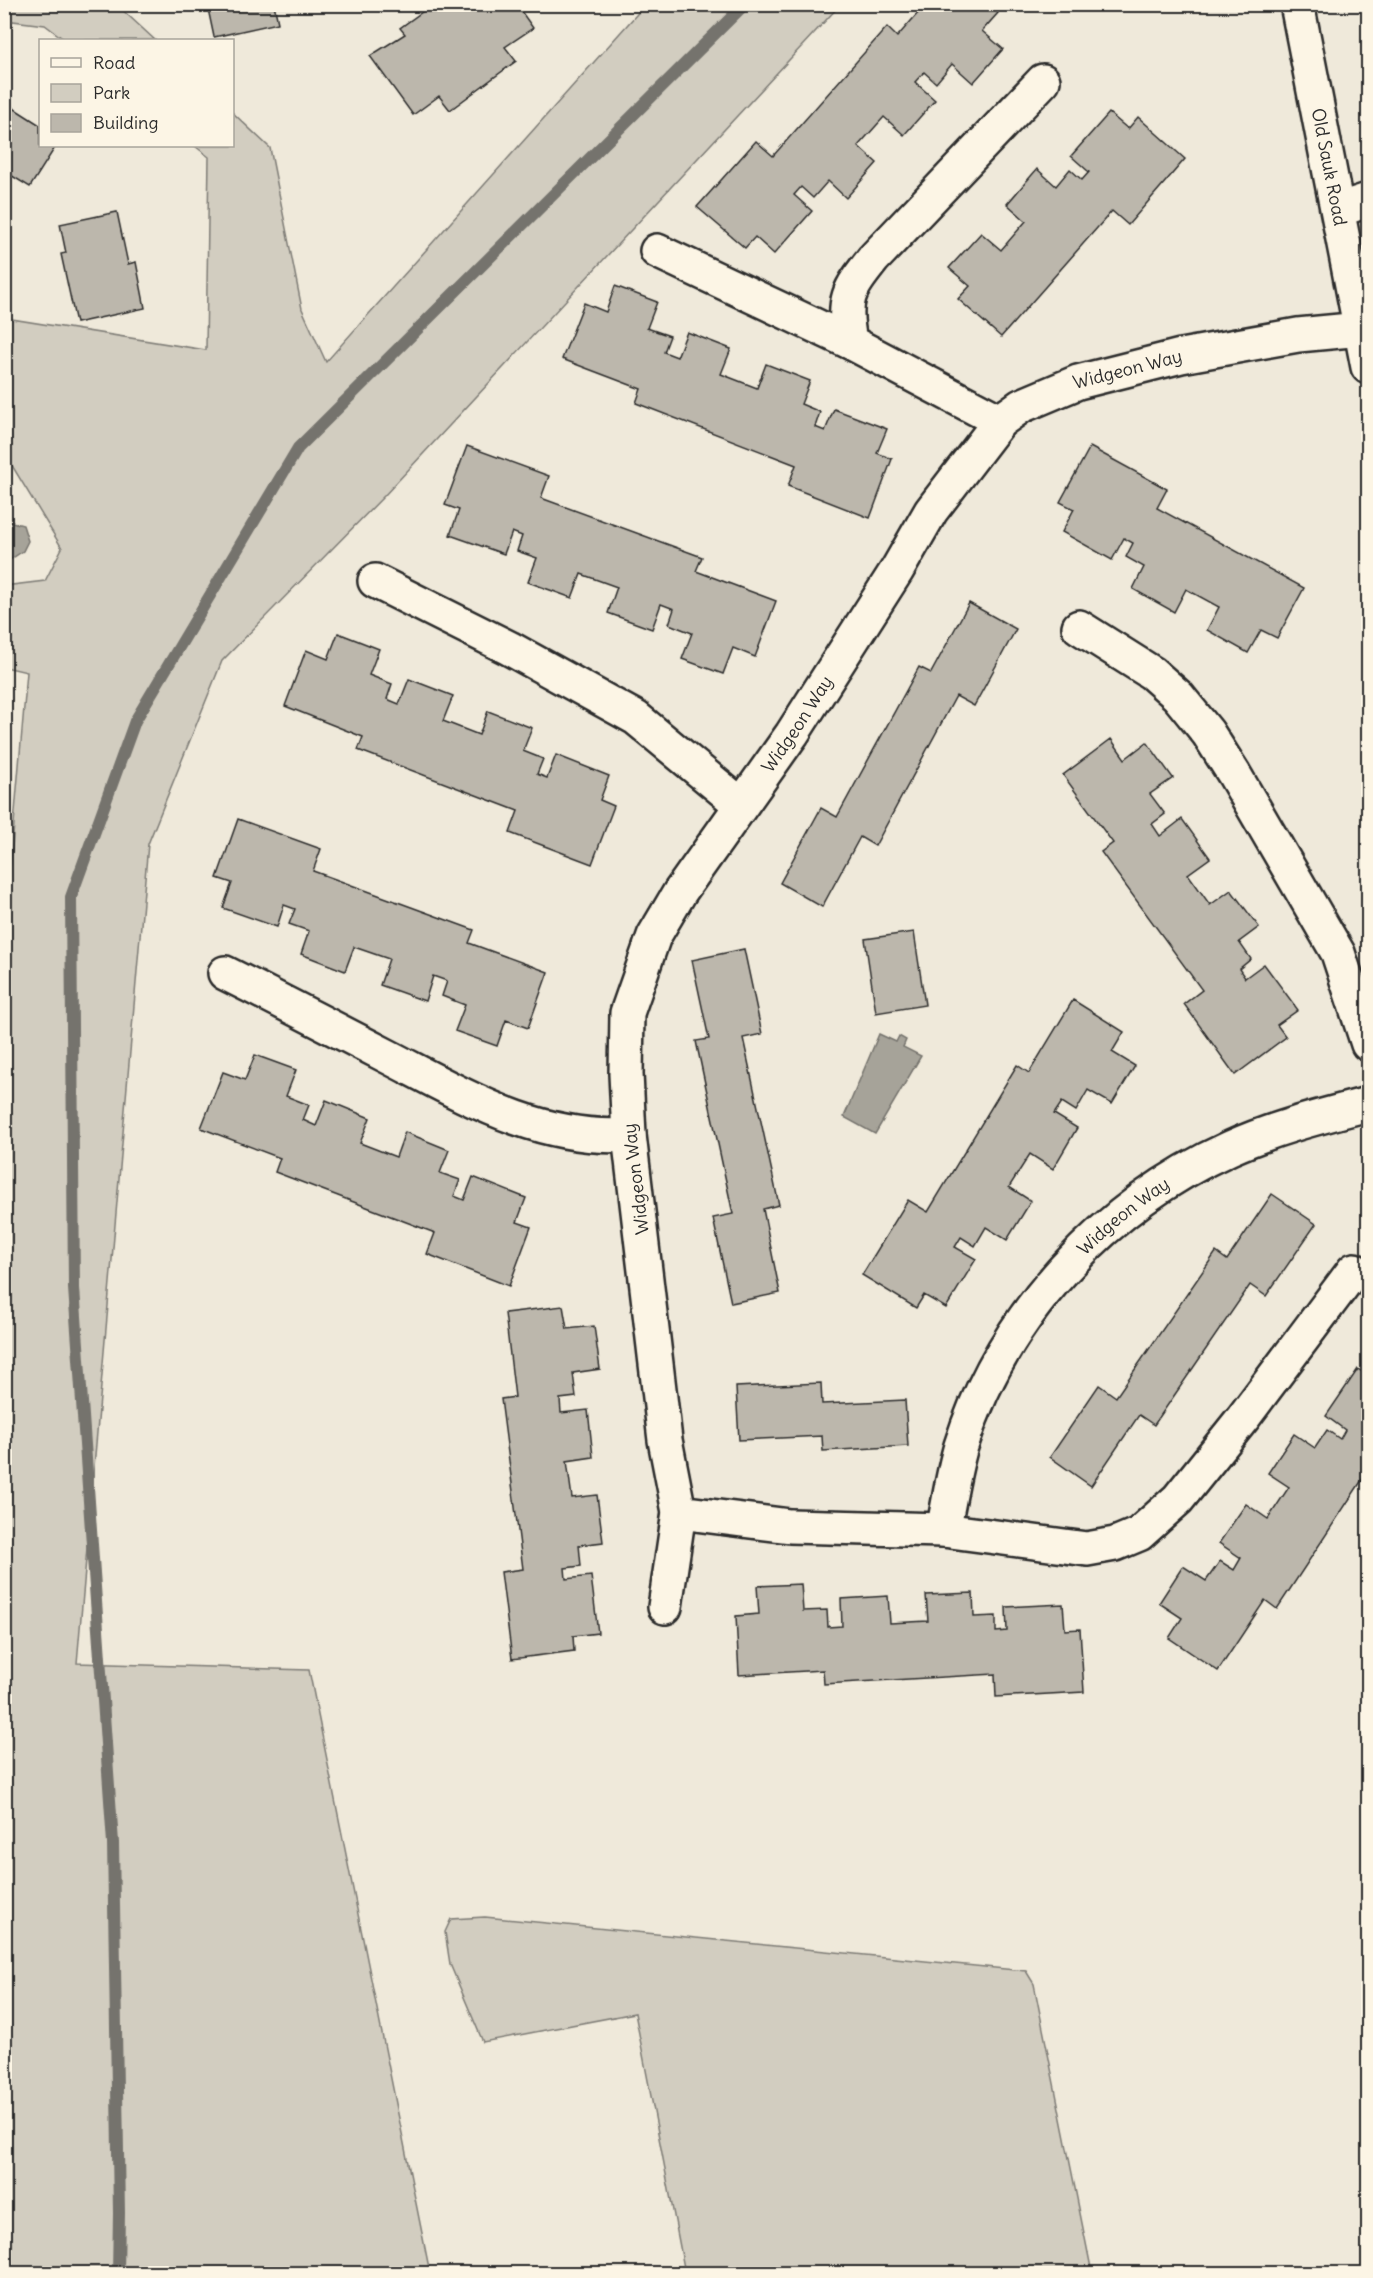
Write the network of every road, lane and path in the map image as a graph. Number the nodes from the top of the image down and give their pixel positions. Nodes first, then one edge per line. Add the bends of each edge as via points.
1 (1298, 4) edge
2 (1043, 81) dead end
3 (1353, 205) edge
4 (657, 250) dead end
5 (1361, 328) junction
6 (850, 342) junction
7 (1368, 366) edge
8 (1000, 421) junction
9 (375, 581) dead end
10 (1079, 627) dead end
11 (741, 805) junction
12 (225, 973) dead end
13 (1368, 1044) edge
14 (1368, 1104) edge
15 (629, 1135) junction
16 (1354, 1270) dead end
17 (679, 1512) junction
18 (943, 1530) junction
19 (665, 1607) dead end

1 - 3 street, Old Sauk Road
2 - 6 street via 874,258 850,289 846,318
3 - 5 street, Old Sauk Road
4 - 6 street
5 - 7 street, Old Sauk Road
5 - 8 street, Widgeon Way via 1181,356 1078,382 1030,402
6 - 8 street
8 - 11 street, Widgeon Way via 931,511 799,724
9 - 11 street via 636,718
10 - 13 street via 1152,673 1178,696 1208,733 1338,952
11 - 15 street, Widgeon Way via 680,891 654,936 627,1013
12 - 15 street via 465,1096 522,1121 601,1137
14 - 18 street, Widgeon Way via 1306,1120 1230,1147 1152,1190 1070,1261 1007,1344 980,1400 961,1446
15 - 17 street, Widgeon Way via 665,1440
16 - 18 street via 1178,1499 1139,1534 1087,1549
17 - 18 street via 790,1526
17 - 19 street, Widgeon Way

